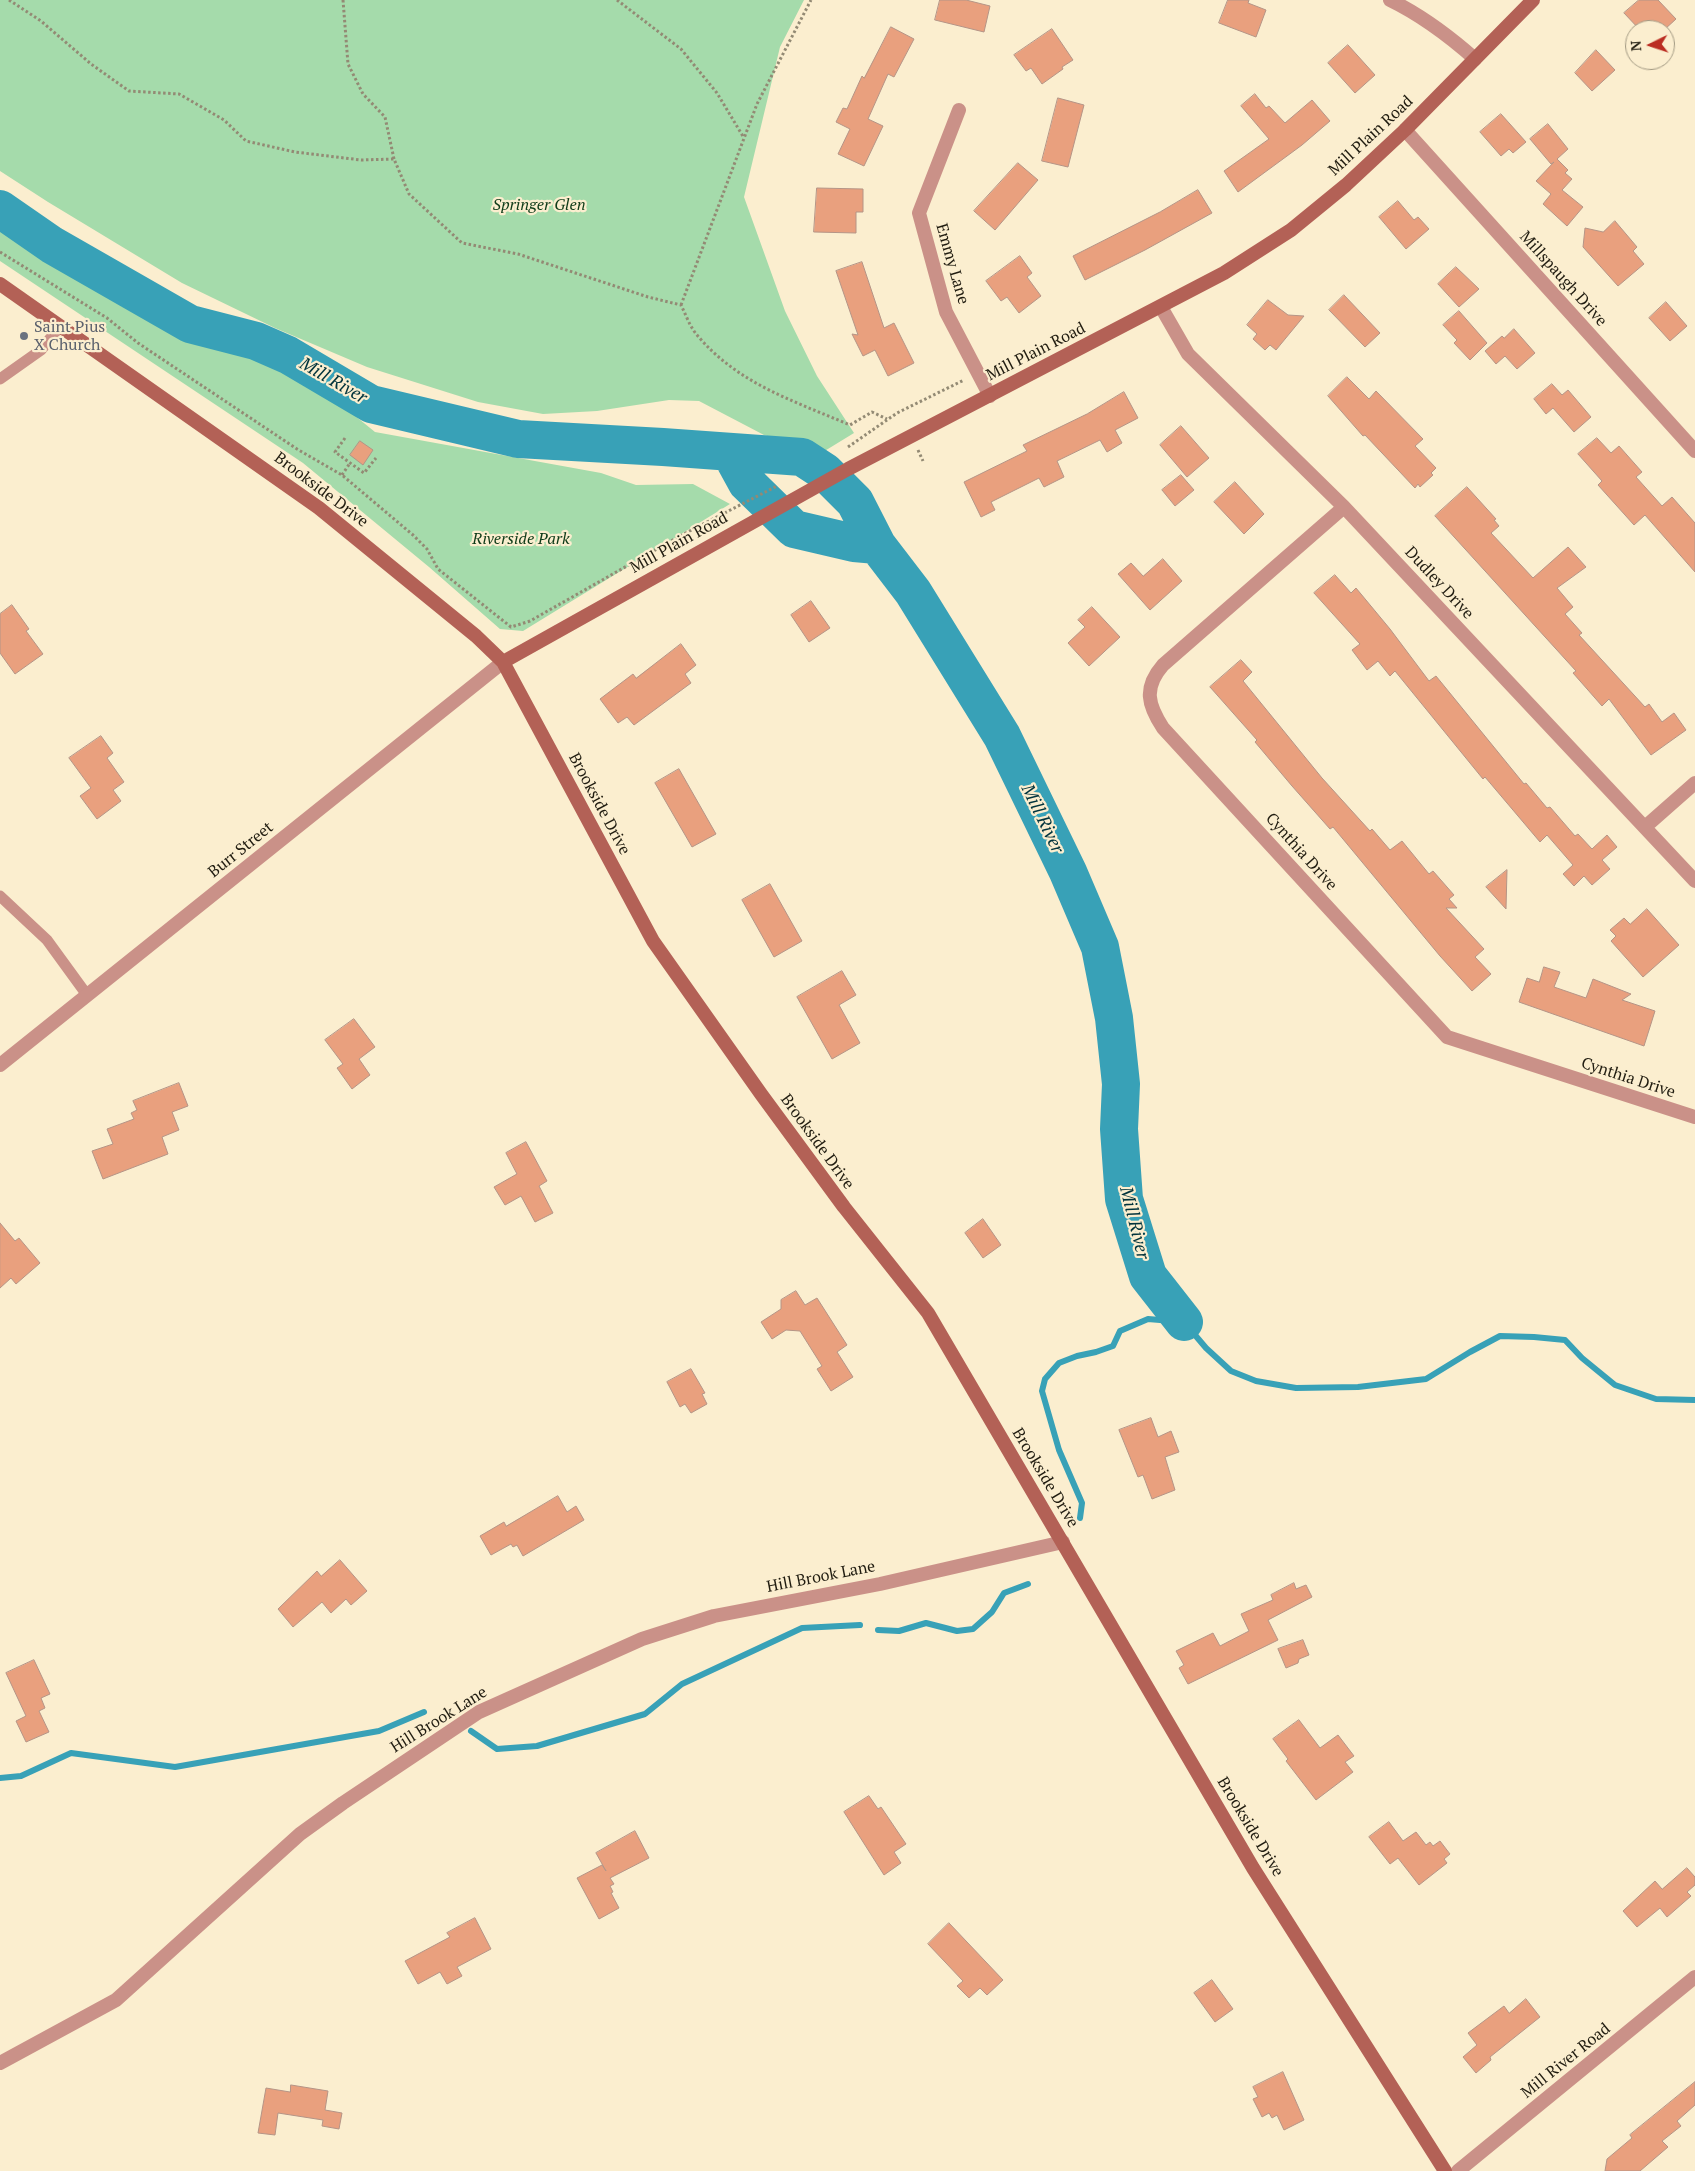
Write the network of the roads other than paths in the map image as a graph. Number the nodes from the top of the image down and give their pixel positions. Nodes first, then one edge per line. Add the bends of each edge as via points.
1 (1390, 0) edge
2 (1533, 0) edge
3 (1475, 59) junction
4 (959, 110) dead end
5 (1405, 130) junction
6 (0, 284) edge
7 (1161, 307) junction
8 (60, 326) junction
9 (0, 379) edge
10 (990, 396) junction
11 (1695, 451) edge
12 (1344, 507) junction
13 (503, 662) junction
14 (1695, 783) edge
15 (1645, 827) junction
16 (1695, 882) edge
17 (0, 896) edge
18 (87, 995) junction
19 (0, 1064) edge
20 (1695, 1118) edge
21 (1063, 1542) junction
22 (1695, 1977) edge
23 (0, 2063) edge
24 (1445, 2171) edge
25 (1458, 2171) edge

1 - 3 street via 1446,35
2 - 3 main road, Mill Plain Road
3 - 5 main road, Mill Plain Road
4 - 10 street, Emmy Lane via 919,213 946,312
5 - 7 main road, Mill Plain Road via 1291,230 1224,273
5 - 11 street, Millspaugh Drive
6 - 8 main road, Brookside Drive
7 - 10 main road, Mill Plain Road
7 - 12 street, Dudley Drive via 1188,354
8 - 9 lane via 42,350
8 - 13 main road, Brookside Drive via 319,508 476,636
10 - 13 main road, Mill Plain Road via 848,469
12 - 15 street, Dudley Drive
12 - 20 street, Cynthia Drive via 1154,675 1150,703 1155,716 1447,1037
13 - 18 street, Burr Street
13 - 21 main road, Brookside Drive via 653,941 838,1200 928,1313
14 - 15 street
15 - 16 street, Dudley Drive
17 - 18 lane via 47,940
18 - 19 street, Burr Street
21 - 23 street, Hill Brook Lane via 880,1584 714,1616 642,1639 479,1712 300,1834 116,2000
21 - 24 main road, Brookside Drive via 1253,1868
22 - 25 street, Mill River Road

